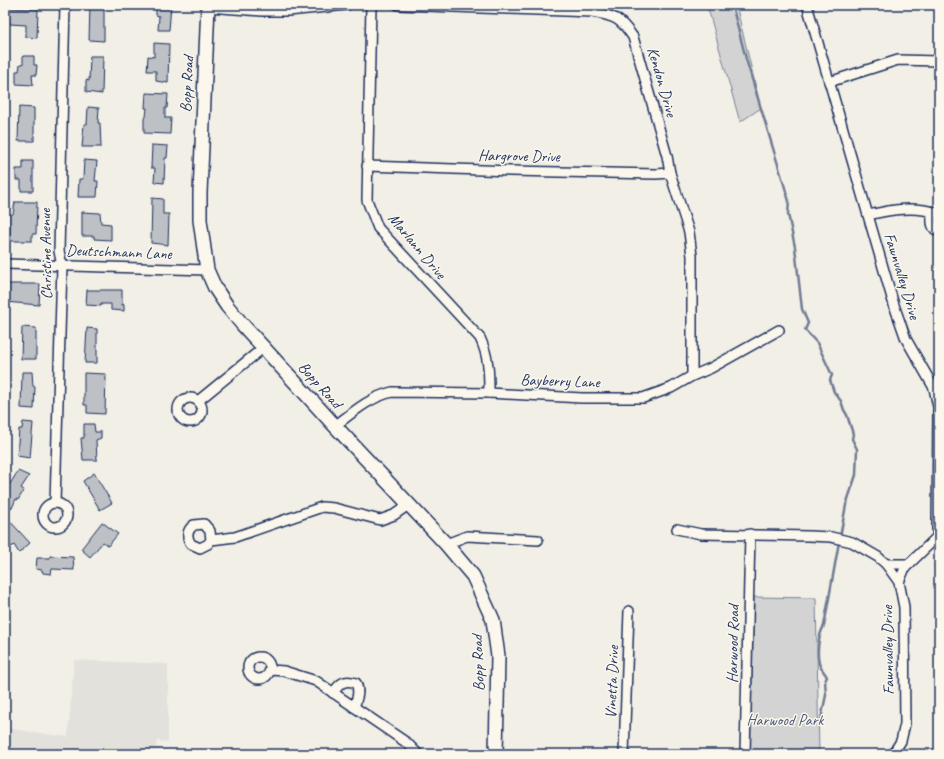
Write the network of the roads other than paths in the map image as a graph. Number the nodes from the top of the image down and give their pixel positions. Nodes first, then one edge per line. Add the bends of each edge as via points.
1 (64, 5) edge
2 (347, 5) edge
3 (371, 5) edge
4 (398, 5) edge
5 (806, 5) edge
6 (208, 6) edge
7 (939, 61) edge
8 (829, 82) junction
9 (367, 166) junction
10 (670, 173) junction
11 (935, 212) edge
12 (868, 215) junction
13 (939, 232) edge
14 (5, 264) edge
15 (62, 266) junction
16 (207, 270) junction
17 (779, 330) dead end
18 (263, 348) junction
19 (692, 376) junction
20 (928, 376) junction
21 (939, 383) edge
22 (489, 393) junction
23 (198, 401) dead end
24 (939, 407) edge
25 (334, 426) junction
26 (55, 503) dead end
27 (408, 505) junction
28 (677, 529) dead end
29 (750, 534) junction
30 (211, 540) dead end
31 (538, 540) dead end
32 (446, 544) junction
33 (939, 547) edge
34 (924, 550) junction
35 (886, 564) junction
36 (909, 564) junction
37 (899, 582) junction
38 (629, 611) dead end
39 (271, 670) dead end
40 (334, 693) junction
41 (354, 707) junction
42 (418, 754) edge
43 (496, 754) edge
44 (624, 754) edge
45 (745, 754) edge
46 (893, 754) edge

1 - 15 street, Christine Avenue via 59,251
2 - 6 street via 288,11
3 - 9 street, Marlann Drive
4 - 10 street, Kendon Drive via 592,12 610,15 620,21 634,37
5 - 8 street, Fawnvalley Drive
6 - 16 street, Bopp Road via 200,193 200,227
7 - 8 street via 898,60
8 - 12 street, Fawnvalley Drive
9 - 10 street, Hargrove Drive
9 - 22 street, Marlann Drive via 367,200 378,228 480,338 488,363
10 - 19 street, Kendon Drive via 689,232 692,256
11 - 12 street via 892,210
11 - 13 street via 932,226
12 - 20 street, Fawnvalley Drive via 906,339
14 - 15 street, Deutschmann Lane
15 - 16 street, Deutschmann Lane
15 - 26 street, Christine Avenue
16 - 18 street, Bopp Road via 227,306
17 - 19 street, Bayberry Lane
18 - 23 street
18 - 25 street, Bopp Road
19 - 22 street, Bayberry Lane via 671,388 643,398
20 - 21 street
20 - 24 street, Fawnvalley Drive
22 - 25 street, Bayberry Lane via 392,392 368,402
24 - 34 street, Fawnvalley Drive via 939,535
25 - 27 street, Bopp Road
27 - 30 street via 394,516 380,520 322,507 235,537
27 - 32 street, Bopp Road
28 - 29 street via 708,534
29 - 35 street via 831,537 849,541 868,550
29 - 45 street, Harwood Road
31 - 32 street via 467,536
32 - 43 street, Bopp Road via 473,576 493,620 498,656
33 - 34 street
34 - 36 street, Fawnvalley Drive
35 - 36 street
35 - 37 street
36 - 37 street, Fawnvalley Drive
37 - 46 street, Fawnvalley Drive via 904,607 905,724
38 - 44 street, Vinetta Drive
39 - 40 street via 284,671 316,681
40 - 41 street
40 - 41 street via 343,682 356,683 359,689
41 - 42 street via 407,743

